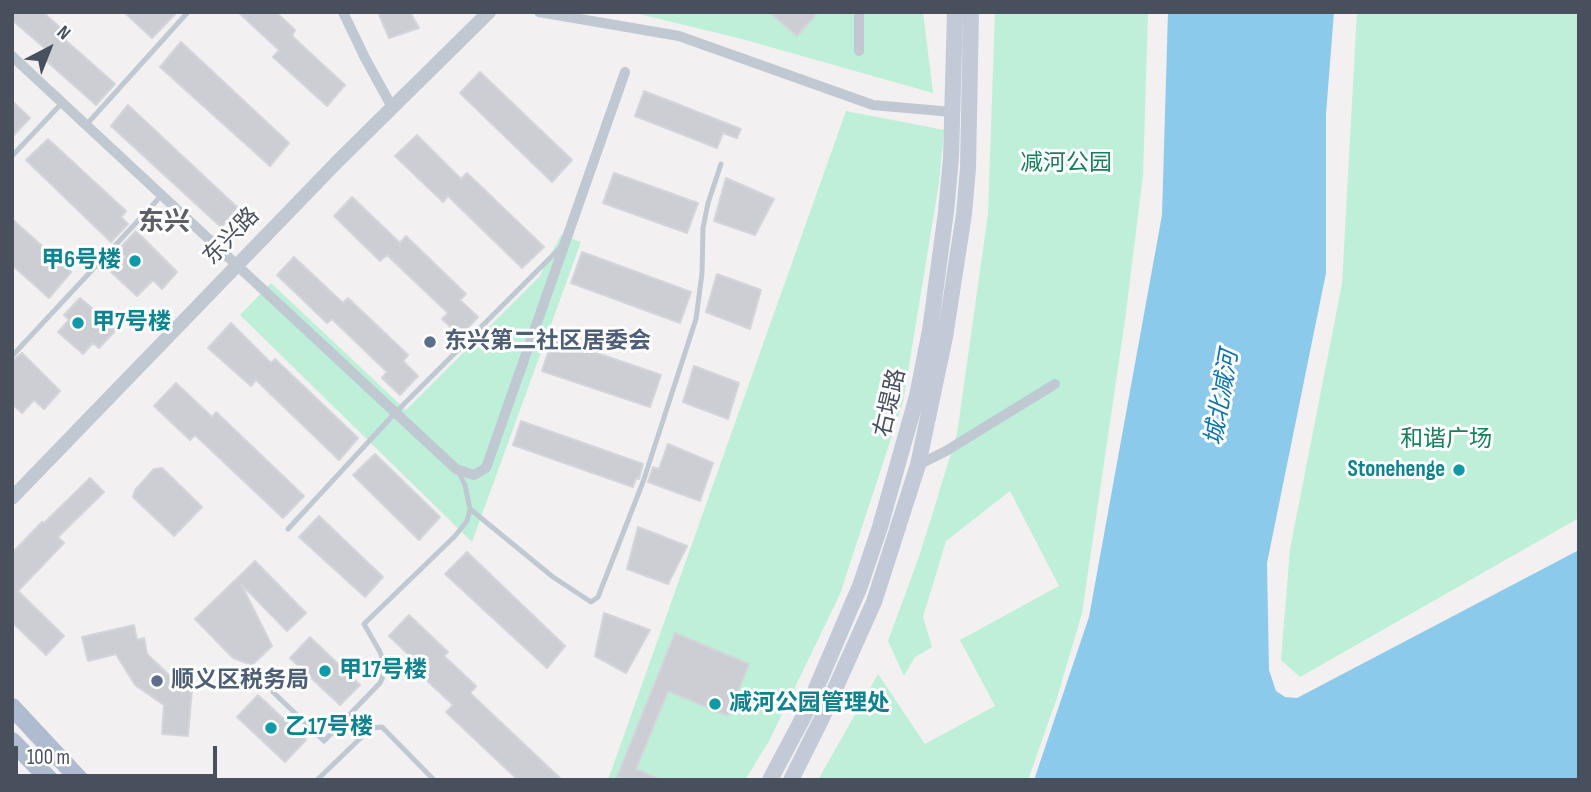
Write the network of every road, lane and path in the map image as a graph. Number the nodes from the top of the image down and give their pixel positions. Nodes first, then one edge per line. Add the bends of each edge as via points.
1 (188, 12) edge
2 (343, 12) edge
3 (489, 12) edge
4 (538, 12) edge
5 (859, 12) edge
6 (954, 12) edge
7 (971, 12) edge
8 (588, 17) edge
9 (859, 51) dead end
10 (12, 56) edge
11 (625, 72) dead end
12 (62, 103) junction
13 (392, 107) junction
14 (952, 112) junction
15 (86, 125) junction
16 (12, 156) edge
17 (721, 164) dead end
18 (162, 195) junction
19 (566, 242) junction
20 (236, 266) junction
21 (12, 356) edge
22 (1055, 384) dead end
23 (396, 412) junction
24 (918, 465) junction
25 (456, 469) junction
26 (12, 498) edge
27 (470, 509) junction
28 (288, 529) dead end
29 (273, 692) dead end
30 (12, 707) edge
31 (12, 741) edge
32 (50, 780) edge
33 (80, 780) edge
34 (317, 780) edge
35 (434, 780) edge
36 (770, 780) edge
37 (791, 780) edge

1 - 15 lane
2 - 13 street
3 - 13 street, 东兴路
4 - 8 street
5 - 9 street
6 - 14 main road, 右堤路
7 - 24 main road, 右堤路 via 964,214
8 - 14 street via 679,36 873,105
10 - 12 street
11 - 19 street
12 - 15 street
12 - 16 lane
13 - 20 street, 东兴路
14 - 36 main road, 右堤路 via 946,212 918,396 860,586 806,712
15 - 18 street
17 - 27 lane via 703,228 696,319 643,482 598,597 591,602 553,577
18 - 20 street
18 - 21 lane
19 - 23 lane
19 - 25 street via 486,468 474,475
20 - 23 street
20 - 26 street, 东兴路
22 - 24 street
23 - 25 street
23 - 28 lane
24 - 37 main road, 右堤路 via 874,602
25 - 27 lane
27 - 29 lane via 455,537 365,624 387,669 380,683 324,741
30 - 33 main road
31 - 32 main road
34 - 35 lane via 372,728 382,727

